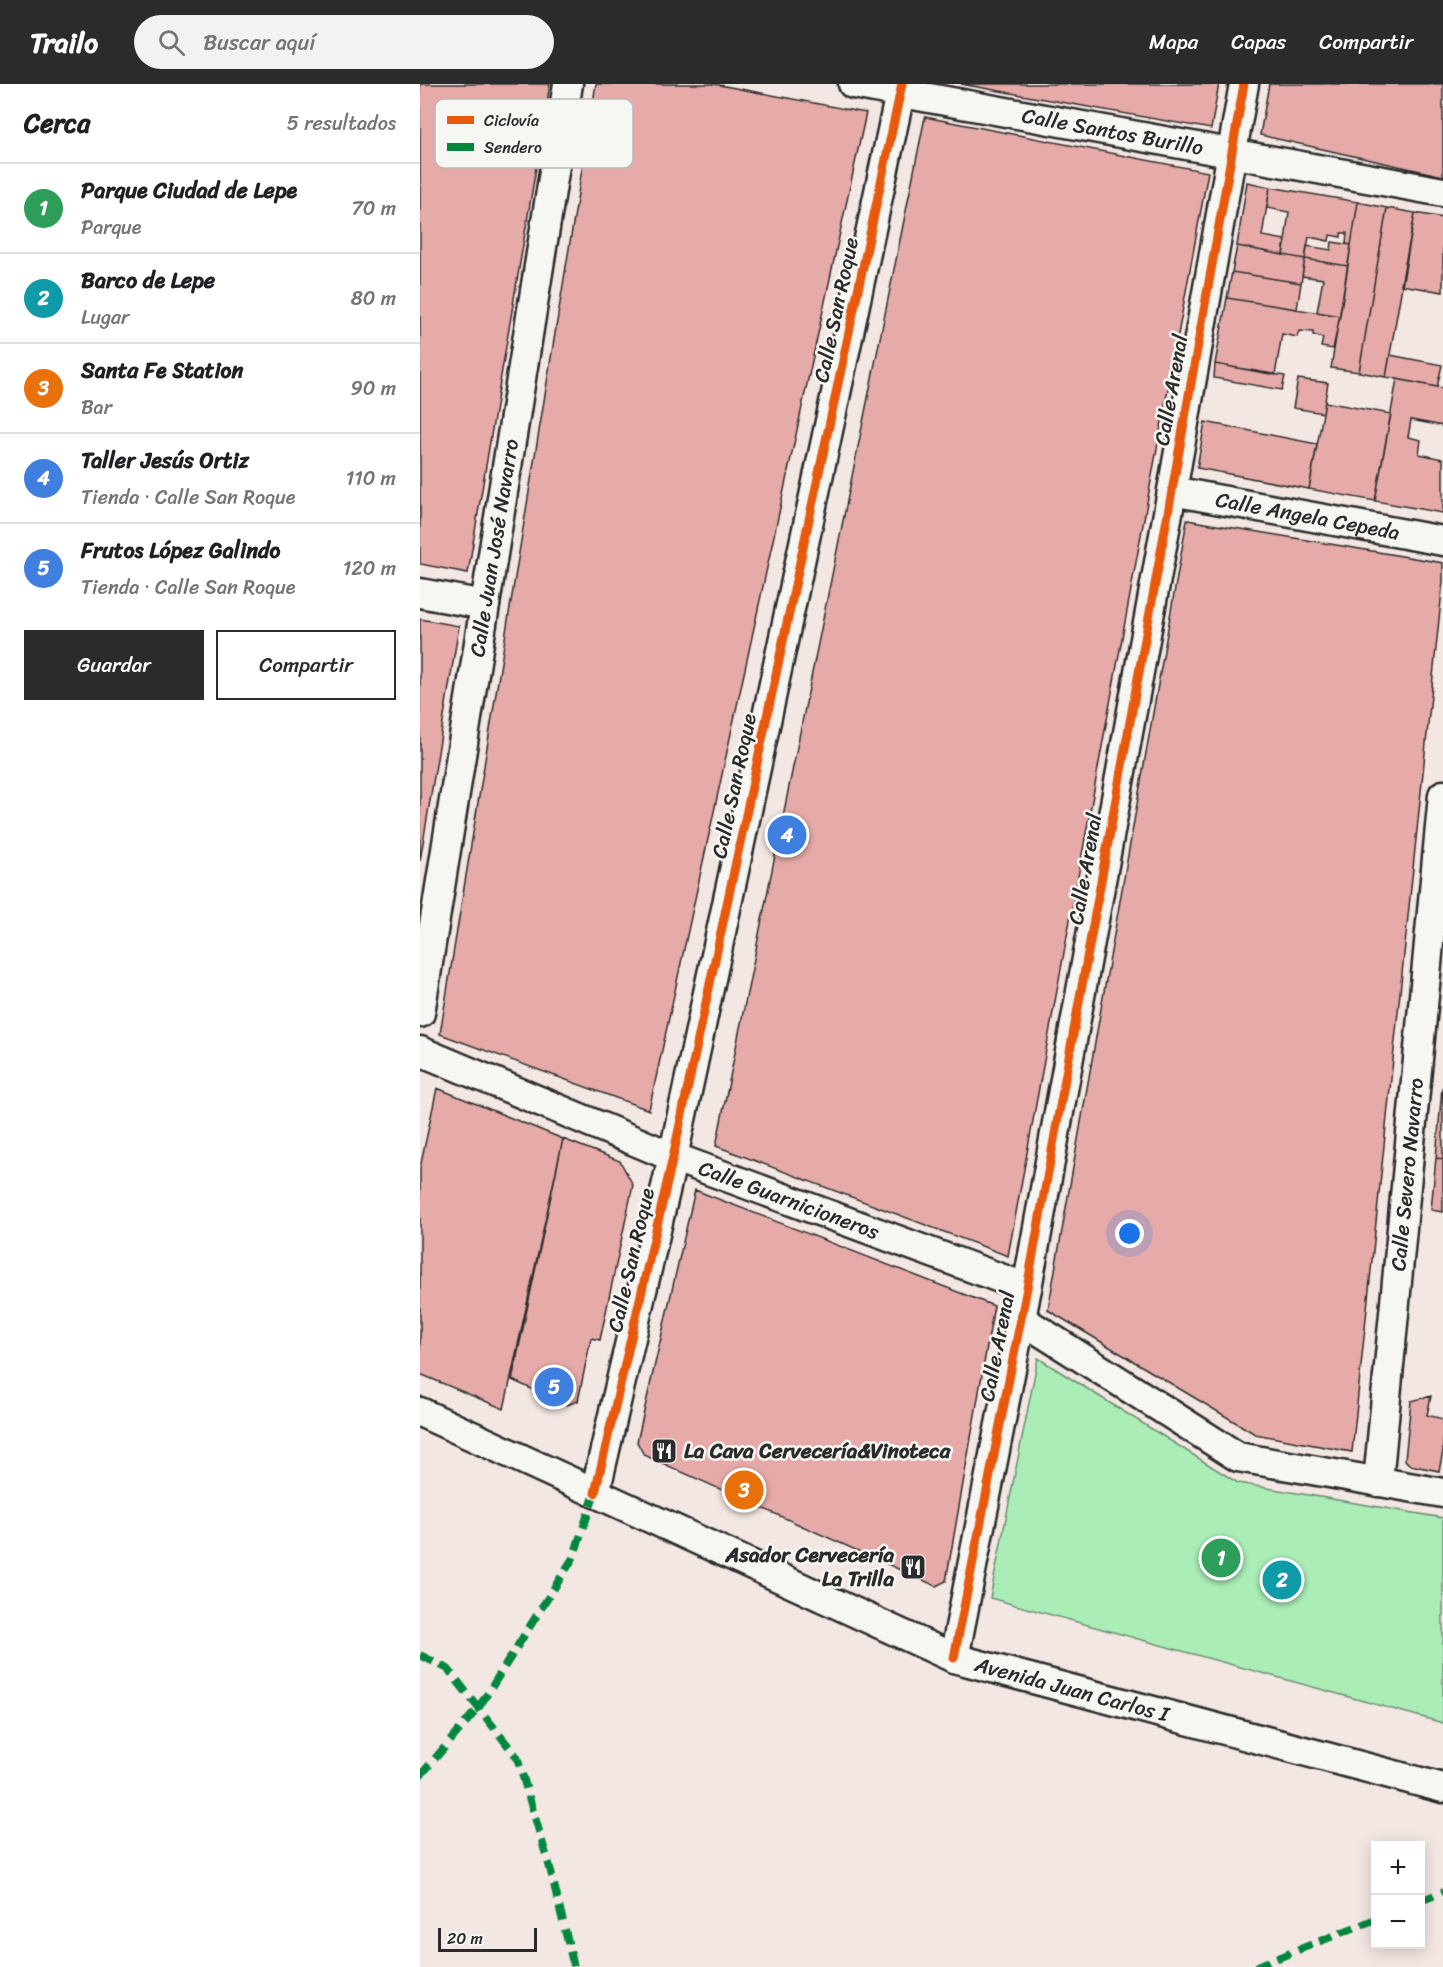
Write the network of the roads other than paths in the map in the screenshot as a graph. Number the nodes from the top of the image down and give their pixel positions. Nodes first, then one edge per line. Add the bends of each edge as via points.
1 (568, 84) edge
2 (853, 84) edge
3 (1244, 84) edge
4 (902, 88) edge
5 (566, 99) edge
6 (1231, 153) junction
7 (555, 168) edge
8 (1443, 192) edge
9 (1172, 491) junction
10 (1443, 541) edge
11 (420, 593) edge
12 (485, 605) junction
13 (1443, 795) edge
14 (420, 1013) edge
15 (420, 1052) edge
16 (674, 1157) junction
17 (1027, 1288) junction
18 (1021, 1319) junction
19 (420, 1412) edge
20 (1378, 1482) junction
21 (595, 1493) junction
22 (1443, 1493) edge
23 (954, 1658) junction
24 (1443, 1788) edge

1 - 5 street, Calle Juan José Navarro
2 - 4 street, Calle Santos Burillo
3 - 6 street, Calle Arenal
4 - 6 street, Calle Santos Burillo
4 - 16 street, Calle San Roque
6 - 8 street, Calle Santos Burillo
6 - 9 street, Calle Arenal
7 - 12 street, Calle Juan José Navarro
9 - 10 street, Calle Angela Cepeda
9 - 17 street, Calle Arenal
11 - 12 street
12 - 14 street, Calle Juan José Navarro
13 - 20 street, Calle Severo Navarro
15 - 16 street, Calle Guarnicioneros
16 - 17 street, Calle Guarnicioneros
16 - 21 street, Calle San Roque
17 - 18 street, Calle Arenal
18 - 20 street via 1239,1457
18 - 23 street, Calle Arenal
19 - 21 street, Avenida Juan Carlos I
20 - 22 street
21 - 23 street, Avenida Juan Carlos I
23 - 24 street, Avenida Juan Carlos I

